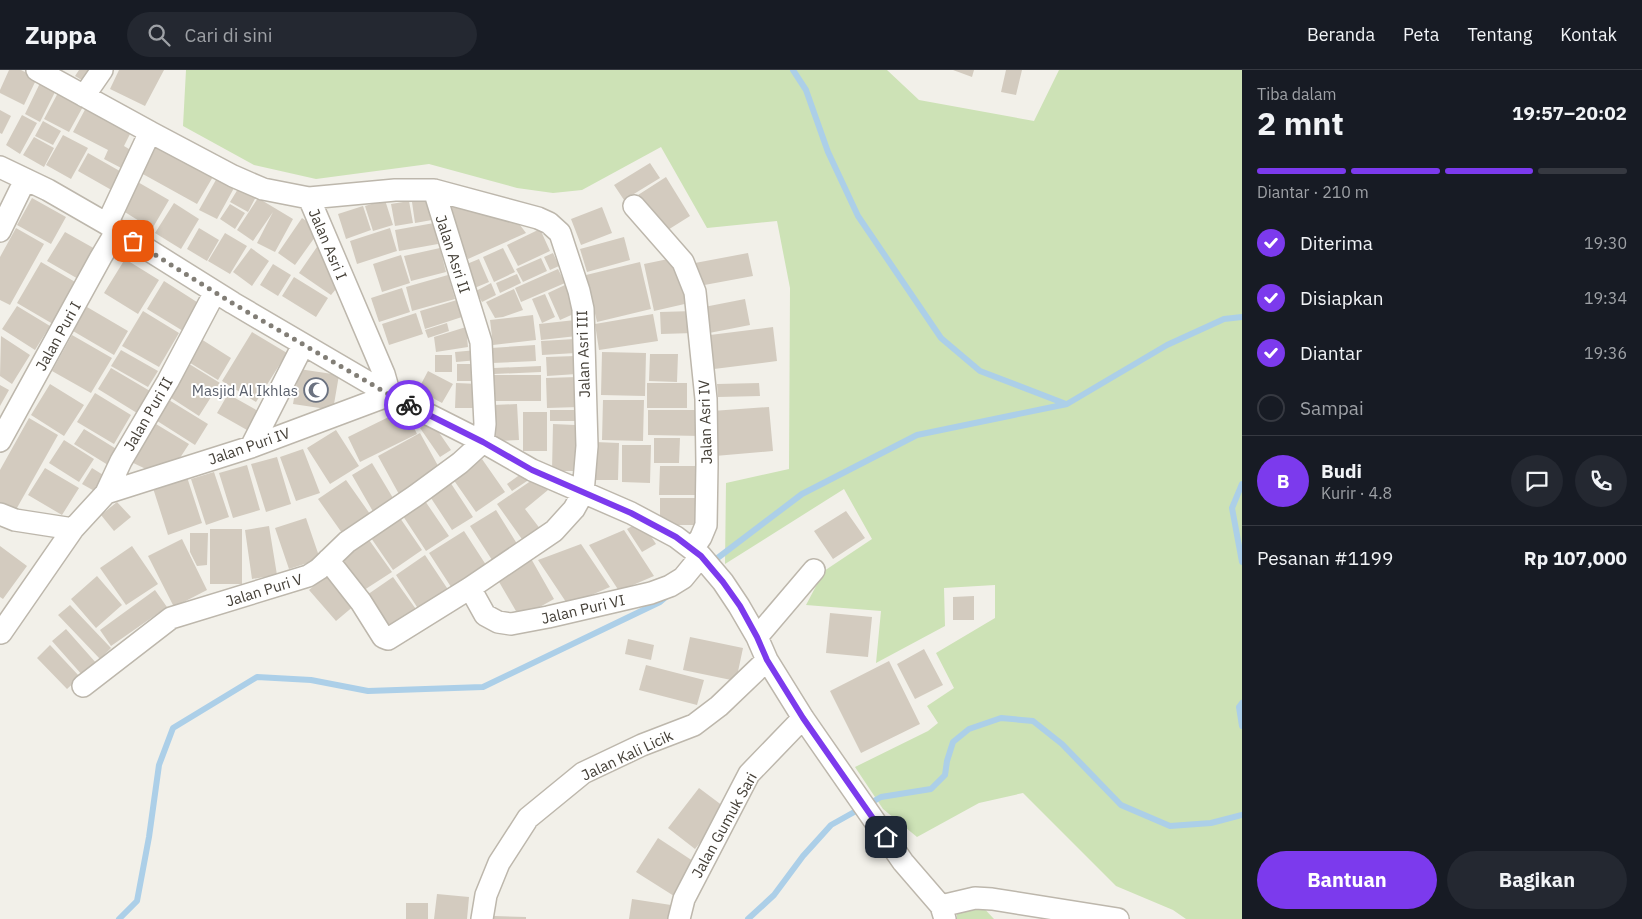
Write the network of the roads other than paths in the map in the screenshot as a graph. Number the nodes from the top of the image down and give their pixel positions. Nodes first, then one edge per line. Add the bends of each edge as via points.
1 (37, 70) edge
2 (102, 70) edge
3 (84, 96) junction
4 (150, 132) junction
5 (0, 167) edge
6 (25, 180) junction
7 (434, 190) junction
8 (308, 198) junction
9 (634, 206) dead end
10 (112, 227) junction
11 (0, 231) edge
12 (215, 292) junction
13 (303, 345) junction
14 (390, 395) junction
15 (1, 438) edge
16 (483, 442) junction
17 (251, 447) junction
18 (106, 492) junction
19 (583, 493) junction
20 (0, 514) edge
21 (73, 529) junction
22 (700, 555) junction
23 (328, 560) junction
24 (814, 570) dead end
25 (470, 588) junction
26 (0, 633) edge
27 (757, 637) junction
28 (767, 660) junction
29 (83, 686) dead end
30 (803, 718) junction
31 (943, 913) edge
32 (482, 919) edge
33 (679, 919) edge
34 (1118, 919) edge

1 - 3 street, Jalan Asri I
2 - 3 street
3 - 4 street, Jalan Asri I
4 - 8 street, Jalan Asri I via 263,189
4 - 10 street, Jalan Puri I
5 - 6 street
6 - 10 street
6 - 11 street
7 - 8 street
7 - 16 street, Jalan Asri II via 481,342 486,424
7 - 19 street, Jalan Asri III via 538,218 560,233 583,309 587,446
8 - 14 street, Jalan Asri I via 384,374
9 - 22 street, Jalan Asri IV via 683,262 695,292 706,399 708,464 706,525 701,537
10 - 12 street
10 - 15 street, Jalan Puri I via 101,258
12 - 13 street
12 - 18 street, Jalan Puri II
13 - 14 street
13 - 17 street
14 - 16 street
14 - 17 street, Jalan Puri IV
16 - 19 street via 532,470
16 - 23 street, Jalan Puri V via 415,496 346,542
17 - 18 street, Jalan Puri IV
18 - 21 street, Jalan Puri II
19 - 22 street via 631,513 676,537
19 - 25 street via 574,509 554,531
20 - 21 street via 15,520
21 - 26 street, Jalan Puri II
22 - 25 street, Jalan Puri VI via 683,578 651,593 511,624 485,615
22 - 27 street via 740,606
23 - 25 street via 362,602 386,639
23 - 29 street, Jalan Puri V via 308,576 171,618
24 - 27 street
27 - 28 street
28 - 30 street
28 - 32 street, Jalan Kali Licik via 694,725 583,773 528,818 499,864 486,896
30 - 31 street via 903,862
30 - 33 street, Jalan Gumuk Sari via 749,774 684,899
31 - 34 street via 975,898

